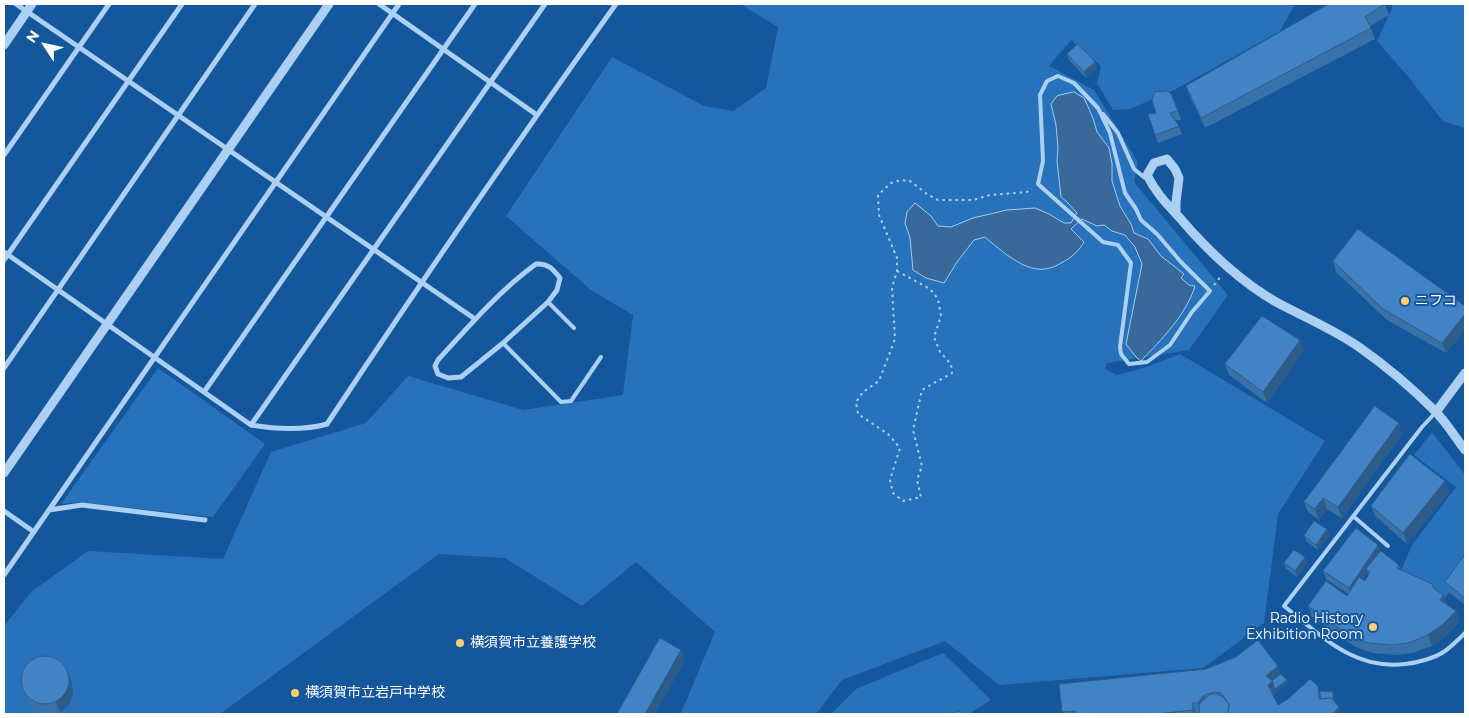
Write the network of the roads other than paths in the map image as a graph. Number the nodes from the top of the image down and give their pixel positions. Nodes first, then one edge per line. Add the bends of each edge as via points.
1 (16, 4) edge
2 (109, 4) edge
3 (182, 4) edge
4 (255, 4) edge
5 (329, 4) edge
6 (379, 4) edge
7 (399, 4) edge
8 (475, 4) edge
9 (545, 4) edge
10 (616, 4) edge
11 (30, 8) edge
12 (393, 13) junction
13 (4, 45) edge
14 (79, 47) junction
15 (444, 49) junction
16 (128, 81) junction
17 (490, 82) junction
18 (1098, 108) junction
19 (178, 115) junction
20 (537, 115) junction
21 (228, 150) junction
22 (4, 156) edge
23 (1150, 180) junction
24 (276, 182) junction
25 (1176, 214) junction
26 (326, 217) junction
27 (373, 249) junction
28 (5, 256) edge
29 (421, 282) junction
30 (57, 290) junction
31 (548, 302) junction
32 (475, 319) junction
33 (107, 324) junction
34 (574, 328) dead end
35 (503, 343) junction
36 (154, 358) junction
37 (601, 358) dead end
38 (4, 368) edge
39 (1465, 373) edge
40 (204, 392) junction
41 (1436, 412) junction
42 (251, 425) junction
43 (1465, 450) edge
44 (4, 473) edge
45 (49, 510) junction
46 (4, 511) edge
47 (1353, 516) junction
48 (205, 520) dead end
49 (34, 532) junction
50 (1388, 546) dead end
51 (4, 575) edge
52 (1465, 633) edge

1 - 11 street
2 - 14 street
3 - 16 street
4 - 19 street
5 - 21 street
6 - 12 street
7 - 12 street
8 - 15 street
9 - 17 street
10 - 20 street
11 - 13 street
11 - 14 street
12 - 15 street
12 - 24 street
14 - 16 street
14 - 22 street
15 - 17 street
15 - 26 street
16 - 19 street
16 - 28 street
17 - 20 street
17 - 27 street
18 - 18 lane via 1110,133 1125,193 1142,220 1210,291 1170,345 1147,362 1129,364 1121,354 1132,263 1118,245 1103,242 1038,184 1043,161 1040,95 1047,81 1058,76 1074,83
18 - 23 lane via 1118,133 1134,169
19 - 21 street
19 - 30 street
20 - 29 street
21 - 24 street
21 - 33 street
23 - 25 street via 1154,190
23 - 25 street via 1147,175 1154,163 1167,159 1179,178
24 - 26 street
24 - 36 street
25 - 41 street via 1228,268 1276,302 1359,347
26 - 27 street
26 - 40 street
27 - 29 street
27 - 42 street
28 - 30 street
29 - 32 street
29 - 42 street via 327,424 273,429
30 - 33 street
30 - 38 street
31 - 32 street via 557,290 560,278 552,268 536,264
31 - 34 lane
31 - 35 street
32 - 35 street via 438,360 435,366 438,374 448,378 461,377
33 - 36 street
33 - 44 street
35 - 37 lane via 562,402 571,401
36 - 40 street
36 - 45 street
39 - 41 street
40 - 42 street
41 - 43 street
41 - 47 lane
45 - 48 street via 82,505
45 - 49 street
46 - 49 street
47 - 50 lane
47 - 52 lane via 1284,606 1338,649 1376,665 1416,663 1444,652
49 - 51 street

